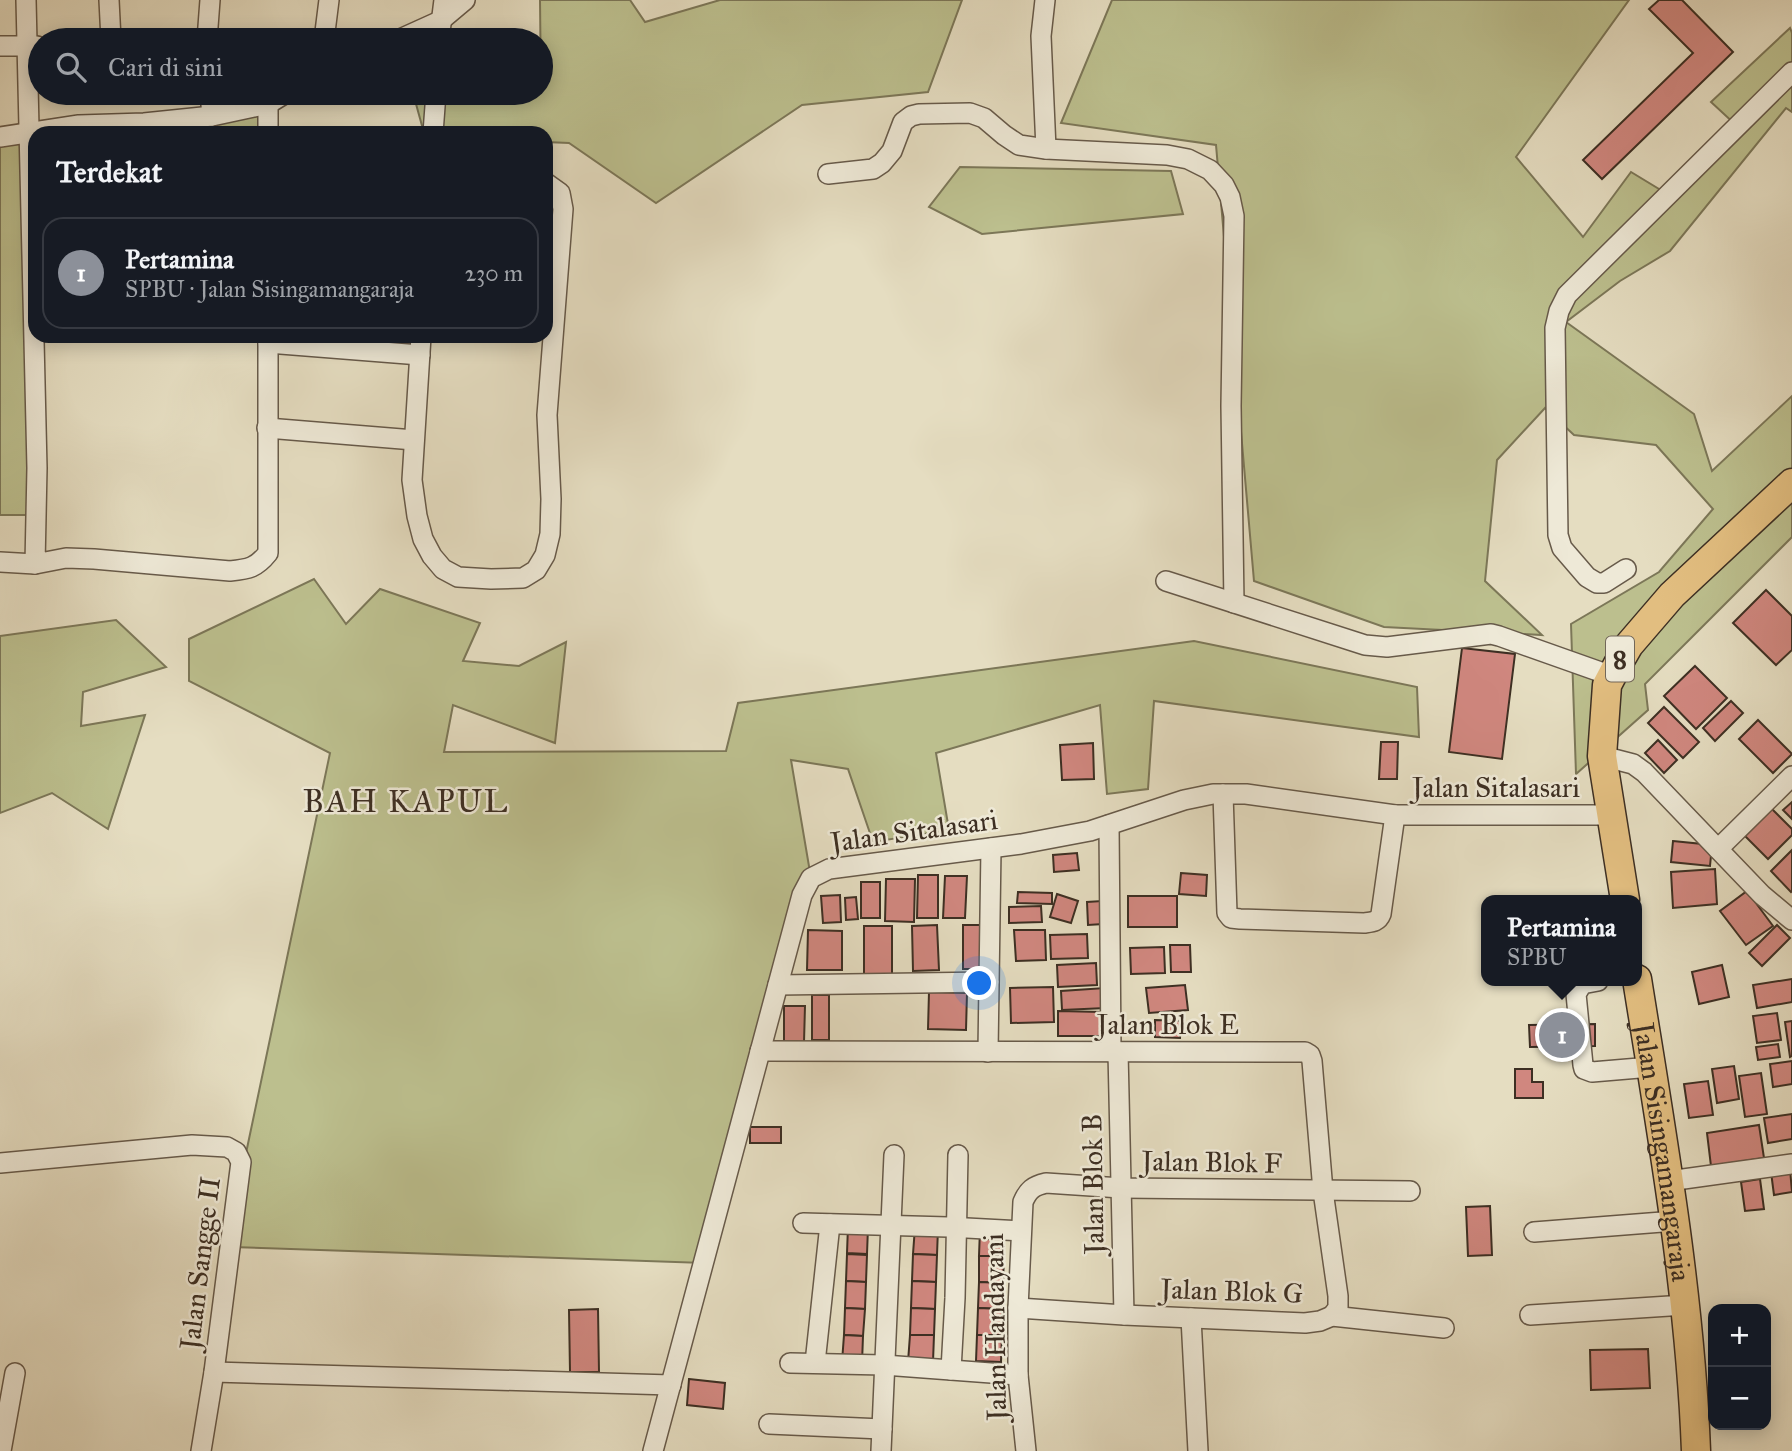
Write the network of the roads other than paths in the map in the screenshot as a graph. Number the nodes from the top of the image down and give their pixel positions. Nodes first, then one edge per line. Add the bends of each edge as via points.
1 (26, 0) edge
2 (109, 0) edge
3 (209, 0) edge
4 (329, 0) edge
5 (444, 0) edge
6 (465, 0) edge
7 (1045, 0) edge
8 (31, 28) edge
9 (110, 28) edge
10 (208, 28) edge
11 (326, 28) edge
12 (440, 28) edge
13 (442, 28) edge
14 (0, 46) edge
15 (28, 46) edge
16 (1792, 72) edge
17 (31, 105) edge
18 (211, 105) edge
19 (263, 105) edge
20 (268, 105) edge
21 (435, 105) edge
22 (212, 116) junction
23 (29, 126) edge
24 (73, 126) edge
25 (268, 126) edge
26 (434, 126) edge
27 (28, 133) edge
28 (0, 137) edge
29 (1046, 149) junction
30 (828, 174) dead end
31 (553, 188) edge
32 (553, 338) edge
33 (34, 343) edge
34 (268, 343) edge
35 (359, 343) edge
36 (553, 343) edge
37 (420, 345) edge
38 (267, 428) junction
39 (414, 440) junction
40 (1792, 483) edge
41 (0, 562) edge
42 (36, 565) junction
43 (1626, 569) dead end
44 (1166, 581) dead end
45 (1234, 603) junction
46 (1612, 676) junction
47 (1602, 756) junction
48 (1792, 776) edge
49 (1223, 794) junction
50 (1613, 815) junction
51 (1395, 816) junction
52 (1109, 825) junction
53 (991, 848) junction
54 (1718, 849) junction
55 (1624, 895) edge
56 (1792, 920) edge
57 (989, 982) junction
58 (778, 985) junction
59 (1581, 986) edge
60 (1638, 986) edge
61 (760, 1051) junction
62 (988, 1052) junction
63 (1114, 1052) junction
64 (1651, 1067) junction
65 (894, 1155) dead end
66 (958, 1155) dead end
67 (0, 1163) edge
68 (1792, 1164) edge
69 (1669, 1181) junction
70 (1121, 1188) junction
71 (1323, 1191) junction
72 (1410, 1191) dead end
73 (1023, 1202) joint
74 (1675, 1221) junction
75 (803, 1223) dead end
76 (830, 1224) junction
77 (891, 1226) junction
78 (957, 1227) junction
79 (1021, 1231) junction
80 (1534, 1233) dead end
81 (1685, 1305) junction
82 (1017, 1308) junction
83 (1124, 1315) junction
84 (1530, 1315) dead end
85 (1332, 1316) junction
86 (1191, 1318) junction
87 (1444, 1328) dead end
88 (790, 1363) dead end
89 (815, 1363) junction
90 (884, 1366) junction
91 (951, 1370) junction
92 (15, 1373) dead end
93 (214, 1373) junction
94 (1018, 1376) junction
95 (671, 1385) junction
96 (769, 1424) dead end
97 (882, 1429) junction
98 (1, 1451) edge
99 (201, 1451) edge
100 (653, 1451) edge
101 (881, 1451) edge
102 (1026, 1451) edge
103 (1198, 1451) edge
104 (1696, 1451) edge

1 - 8 street
2 - 9 street
3 - 10 street
4 - 11 street
5 - 12 street
6 - 13 street
7 - 29 street via 1041,36
14 - 15 street
16 - 43 street via 1567,295 1559,311 1555,388 1559,541 1592,580 1604,583
17 - 23 street
18 - 22 street
19 - 22 street
20 - 25 street
21 - 26 street
22 - 24 street
27 - 28 street
29 - 30 street via 1019,145 978,115 919,114 903,122 892,151 873,169
29 - 45 street via 1188,159 1210,170 1230,197 1234,216
31 - 32 street via 561,193 563,209
33 - 42 street
34 - 38 street
35 - 37 street
36 - 39 street via 547,415 550,534 536,570 523,578 491,579 458,577 443,569 423,539 417,516 412,480
37 - 39 street
38 - 39 street
38 - 42 street via 268,552 260,563 230,571 66,558
40 - 46 highway, 8 via 1672,595 1629,645
41 - 42 street
44 - 45 street
45 - 46 street via 1366,645 1499,636
46 - 47 highway, 8 via 1607,685
47 - 50 highway, 8
47 - 54 street via 1633,764 1644,772
48 - 54 street
49 - 51 street, Jalan Sitalasari
49 - 51 street via 1227,913 1231,918 1364,923 1379,919
49 - 52 street, Jalan Sitalasari via 1184,800
50 - 51 street, Jalan Sitalasari
50 - 55 highway, 8
52 - 53 street, Jalan Sitalasari
52 - 63 street, Jalan Blok B
53 - 57 street
53 - 58 street, Jalan Sitalasari via 829,869 811,878 802,895
54 - 56 street
57 - 58 street
57 - 62 street
58 - 61 street, Jalan Sitalasari
59 - 64 street via 1576,994 1584,1069
60 - 64 highway, Jalan Sisingamangaraja
61 - 62 street, Jalan Blok E
61 - 95 street, Jalan Sitalasari
62 - 63 street, Jalan Blok E
63 - 70 street, Jalan Blok B
63 - 71 street, Jalan Blok E via 1310,1055
64 - 69 highway, Jalan Sisingamangaraja
65 - 77 street
66 - 78 street
67 - 93 street, Jalan Sangge II via 192,1145 227,1147 236,1152 241,1162
68 - 69 street
69 - 74 highway, Jalan Sisingamangaraja
70 - 71 street, Jalan Blok F
70 - 73 street, Jalan Blok F via 1046,1183 1034,1186
70 - 83 street, Jalan Blok B
71 - 72 street, Jalan Blok F
71 - 85 street, Jalan Blok E via 1338,1296
73 - 79 street, Jalan Handayani
74 - 80 street
74 - 81 highway, Jalan Sisingamangaraja
75 - 76 street
76 - 77 street
76 - 89 street
77 - 78 street
77 - 90 street
78 - 79 street
78 - 91 street
79 - 82 street, Jalan Handayani
81 - 84 street
81 - 104 highway, Jalan Sisingamangaraja
82 - 83 street, Jalan Blok G
82 - 94 street, Jalan Handayani
83 - 86 street, Jalan Blok G
85 - 86 street, Jalan Blok G via 1305,1323
85 - 87 street, Jalan Blok G
86 - 103 street
88 - 89 street
89 - 90 street
90 - 91 street
90 - 97 street
91 - 94 street
92 - 98 street
93 - 95 street
93 - 99 street, Jalan Sangge II
94 - 102 street, Jalan Handayani
95 - 100 street, Jalan Sitalasari
96 - 97 street
97 - 101 street

